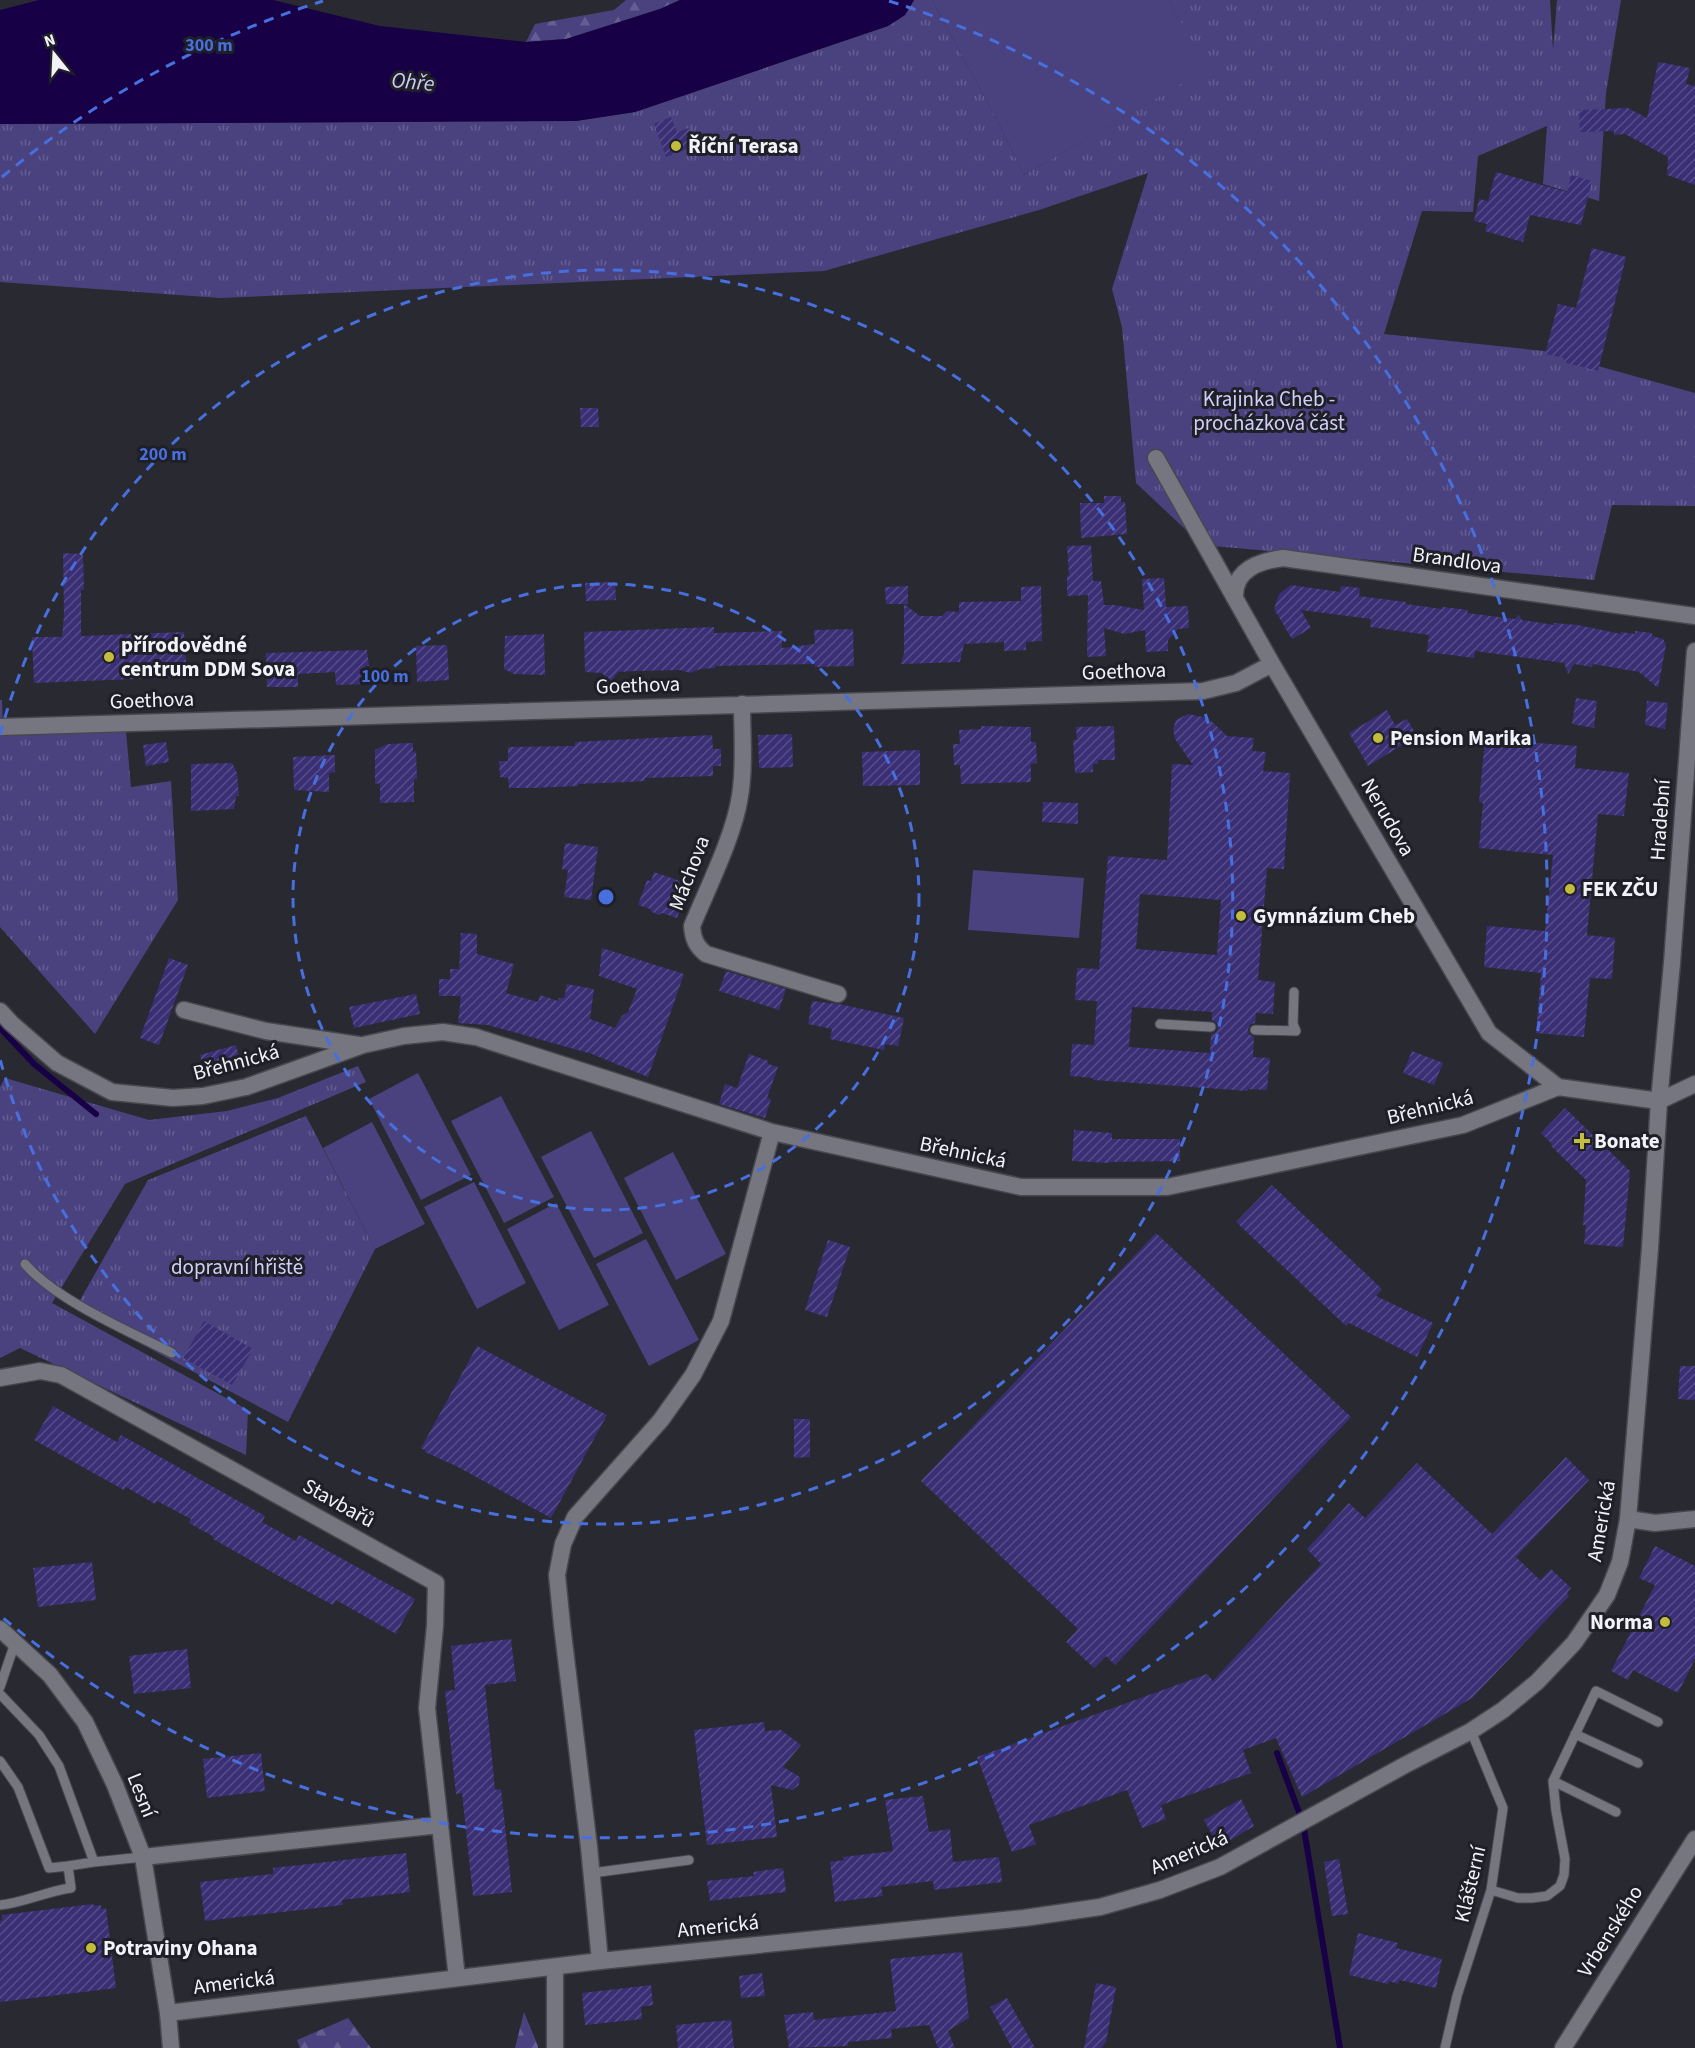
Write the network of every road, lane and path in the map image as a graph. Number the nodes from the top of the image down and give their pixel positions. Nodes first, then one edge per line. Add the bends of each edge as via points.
1 (1156, 458) dead end
2 (1235, 597) junction
3 (1695, 615) edge
4 (1695, 651) edge
5 (1272, 664) junction
6 (742, 704) junction
7 (0, 727) edge
8 (1294, 992) dead end
9 (838, 994) dead end
10 (184, 1010) dead end
11 (0, 1011) edge
12 (1160, 1024) dead end
13 (1211, 1027) dead end
14 (1255, 1030) dead end
15 (363, 1046) junction
16 (1695, 1084) edge
17 (1558, 1087) junction
18 (1659, 1101) junction
19 (772, 1132) junction
20 (25, 1264) dead end
21 (172, 1353) dead end
22 (0, 1378) edge
23 (1628, 1519) junction
24 (1695, 1519) edge
25 (0, 1629) edge
26 (15, 1643) junction
27 (0, 1687) edge
28 (0, 1694) edge
29 (1658, 1722) dead end
30 (1471, 1731) junction
31 (1575, 1734) junction
32 (0, 1761) edge
33 (1638, 1762) dead end
34 (1553, 1781) junction
35 (1616, 1812) dead end
36 (440, 1825) junction
37 (1695, 1839) edge
38 (143, 1857) junction
39 (690, 1860) dead end
40 (94, 1862) junction
41 (68, 1866) junction
42 (592, 1873) junction
43 (1491, 1890) junction
44 (0, 1905) edge
45 (600, 1961) junction
46 (555, 1967) junction
47 (457, 1978) junction
48 (168, 2013) junction
49 (171, 2048) edge
50 (555, 2048) edge
51 (1445, 2048) edge
52 (1563, 2048) edge

1 - 2 street, Nerudova
2 - 3 street, Brandlova via 1234,587 1241,575 1266,560 1282,558
2 - 5 street, Nerudova
4 - 18 street, Hradební
5 - 6 street, Goethova via 1236,683 1203,691
5 - 17 street, Nerudova via 1489,1033
6 - 7 street, Goethova
6 - 9 street, Máchova via 740,796 734,822 692,926 693,937 697,948 706,954
8 - 14 lane via 1296,1031
10 - 15 street, Břehnická via 266,1031
11 - 15 street, Břehnická via 57,1063 112,1092 133,1095 203,1096 246,1087
12 - 13 lane
15 - 19 street, Břehnická via 404,1035 443,1032 476,1037
16 - 18 street
17 - 18 street
17 - 19 street, Břehnická via 1462,1125 1167,1187 1021,1187
18 - 23 street, Americká
19 - 42 street via 717,1330 693,1375 661,1420 575,1517 563,1544 557,1575 561,1625
20 - 21 lane via 35,1276 78,1304
22 - 36 street, Stavbařů via 40,1371 61,1375 436,1583 427,1708
23 - 24 street via 1655,1523
23 - 30 street, Americká via 1620,1562 1606,1595 1574,1643 1537,1682
25 - 26 street, Lesní
26 - 27 lane
26 - 38 street, Lesní via 50,1675 85,1722
28 - 40 lane via 39,1735 59,1766
29 - 31 lane via 1596,1691
30 - 43 lane, Klášterní via 1503,1808
30 - 45 street, Americká via 1220,1867 1100,1907
31 - 33 lane
31 - 34 lane
32 - 41 lane via 18,1787 49,1868
34 - 35 lane
34 - 43 lane via 1565,1860 1560,1886 1547,1896 1532,1898
36 - 38 street
36 - 47 street, Stavbařů
37 - 52 street, Vrbenského
38 - 40 lane
38 - 48 street, Lesní
39 - 42 lane
40 - 41 lane
41 - 44 lane via 71,1888
42 - 45 street
43 - 51 lane, Klášterní via 1457,1996
45 - 46 street, Americká
46 - 47 street, Americká
46 - 50 street
47 - 48 street, Americká
48 - 49 street, Lesní

